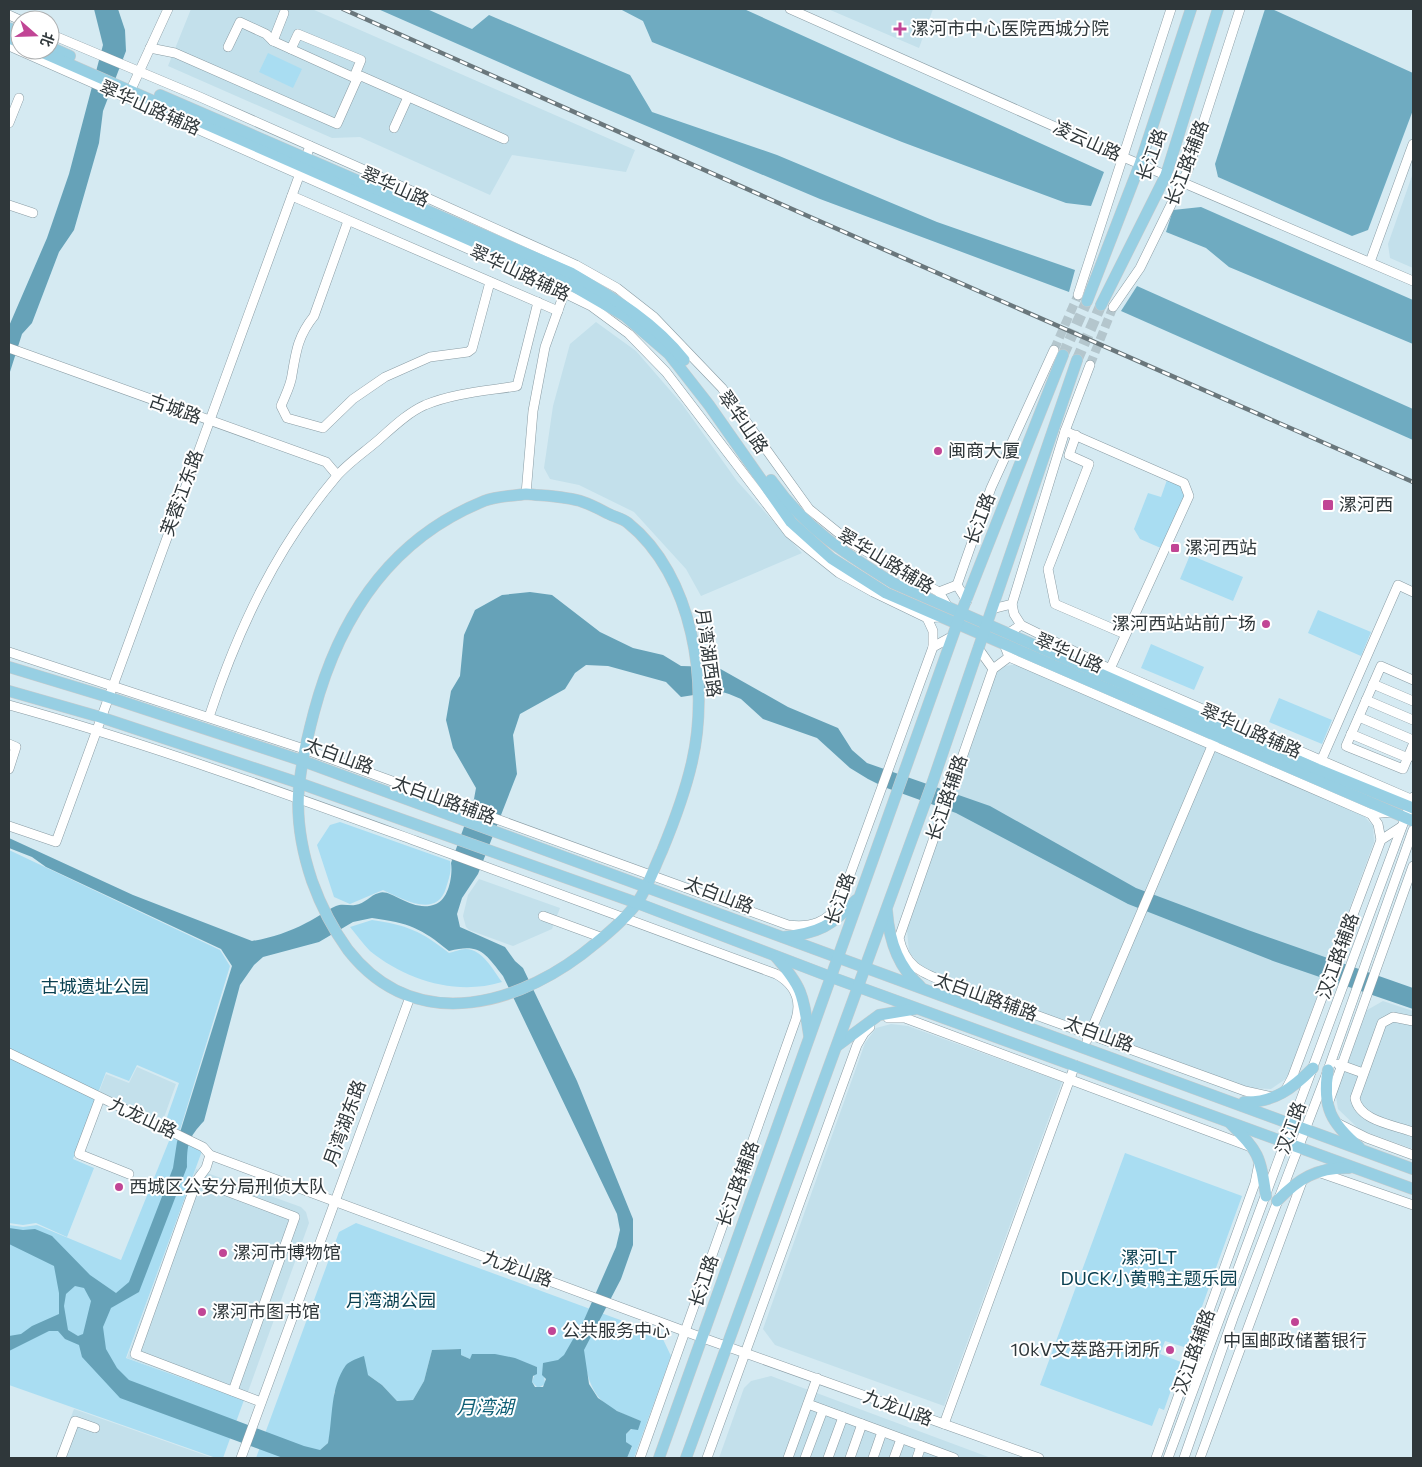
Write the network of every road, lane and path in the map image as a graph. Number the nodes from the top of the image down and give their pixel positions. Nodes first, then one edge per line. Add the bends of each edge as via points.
1 (168, 9) edge
2 (790, 9) edge
3 (1171, 9) edge
4 (1191, 9) edge
5 (1218, 9) edge
6 (1240, 9) edge
7 (284, 13) dead end
8 (60, 38) edge
9 (273, 41) junction
10 (9, 46) edge
11 (228, 47) dead end
12 (150, 48) junction
13 (291, 49) junction
14 (60, 54) edge
15 (60, 60) edge
16 (82, 70) junction
17 (140, 71) junction
18 (356, 78) junction
19 (118, 85) junction
20 (131, 91) junction
21 (408, 97) junction
22 (19, 98) dead end
23 (9, 123) edge
24 (394, 128) dead end
25 (504, 139) dead end
26 (1413, 144) edge
27 (1124, 157) junction
28 (305, 160) junction
29 (1140, 164) junction
30 (1166, 175) junction
31 (1182, 183) junction
32 (292, 196) junction
33 (9, 205) edge
34 (33, 213) dead end
35 (348, 221) junction
36 (1370, 262) junction
37 (570, 279) junction
38 (490, 282) junction
39 (1413, 282) edge
40 (1082, 298) joint
41 (538, 302) junction
42 (1101, 305) tunnel mouth
43 (1114, 307) tunnel mouth
44 (558, 311) junction
45 (9, 348) edge
46 (1059, 353) joint
47 (1077, 360) tunnel mouth
48 (1090, 365) tunnel mouth
49 (209, 421) junction
50 (1066, 431) junction
51 (1076, 436) junction
52 (337, 475) junction
53 (526, 494) junction
54 (957, 585) junction
55 (939, 592) junction
56 (1413, 592) edge
57 (966, 601) junction
58 (1012, 604) junction
59 (992, 609) junction
60 (945, 613) junction
61 (927, 618) junction
62 (959, 619) junction
63 (987, 623) junction
64 (1021, 625) junction
65 (1009, 633) junction
66 (1125, 634) junction
67 (982, 635) junction
68 (953, 636) junction
69 (1004, 644) junction
70 (932, 647) junction
71 (978, 648) junction
72 (9, 652) edge
73 (1009, 657) junction
74 (9, 667) edge
75 (993, 669) junction
76 (1110, 669) junction
77 (1413, 680) edge
78 (112, 684) junction
79 (1373, 684) junction
80 (9, 690) edge
81 (108, 697) junction
82 (1366, 700) junction
83 (1413, 701) edge
84 (9, 705) edge
85 (100, 717) junction
86 (208, 717) junction
87 (1358, 717) junction
88 (1413, 720) edge
89 (95, 730) junction
90 (1214, 740) junction
91 (1413, 740) edge
92 (9, 744) edge
93 (1413, 745) edge
94 (304, 749) junction
95 (303, 761) junction
96 (1321, 761) junction
97 (9, 769) edge
98 (299, 783) junction
99 (297, 799) junction
100 (1410, 810) edge
101 (1393, 812) junction
102 (1371, 814) junction
103 (9, 826) edge
104 (1413, 831) edge
105 (1413, 836) edge
106 (1381, 840) junction
107 (1413, 866) edge
108 (649, 881) junction
109 (859, 897) junction
110 (637, 903) junction
111 (886, 908) junction
112 (542, 916) dead end
113 (624, 917) junction
114 (782, 937) junction
115 (603, 938) junction
116 (902, 952) joint
117 (775, 956) junction
118 (837, 958) junction
119 (865, 968) junction
120 (831, 977) junction
121 (858, 986) junction
122 (924, 990) junction
123 (410, 996) junction
124 (919, 1009) junction
125 (1413, 1021) edge
126 (1089, 1035) junction
127 (809, 1036) junction
128 (836, 1047) junction
129 (1084, 1047) junction
130 (9, 1053) edge
131 (1075, 1065) junction
132 (1329, 1065) junction
133 (1342, 1065) junction
134 (1313, 1068) junction
135 (1363, 1072) junction
136 (1070, 1079) junction
137 (1280, 1095) junction
138 (100, 1098) junction
139 (1234, 1101) junction
140 (1328, 1110) junction
141 (1227, 1120) junction
142 (1333, 1121) junction
143 (1292, 1124) junction
144 (1304, 1128) junction
145 (1413, 1132) edge
146 (1286, 1142) junction
147 (1298, 1146) junction
148 (1254, 1148) junction
149 (1364, 1152) junction
150 (210, 1154) junction
151 (1413, 1154) edge
152 (1260, 1161) junction
153 (1413, 1168) edge
154 (1357, 1169) junction
155 (129, 1174) dead end
156 (1310, 1174) junction
157 (197, 1180) junction
158 (1413, 1189) edge
159 (1266, 1196) junction
160 (1277, 1201) junction
161 (334, 1202) junction
162 (1413, 1205) edge
163 (686, 1331) junction
164 (703, 1338) junction
165 (727, 1346) junction
166 (745, 1353) junction
167 (817, 1378) junction
168 (233, 1391) junction
169 (261, 1402) junction
170 (808, 1404) junction
171 (823, 1410) junction
172 (843, 1417) junction
173 (862, 1424) junction
174 (944, 1424) junction
175 (95, 1428) dead end
176 (882, 1432) junction
177 (902, 1439) junction
178 (921, 1446) junction
179 (939, 1456) edge
180 (1025, 1456) edge
181 (61, 1458) edge
182 (241, 1458) edge
183 (640, 1458) edge
184 (659, 1458) edge
185 (686, 1458) edge
186 (707, 1458) edge
187 (788, 1458) edge
188 (805, 1458) edge
189 (828, 1458) edge
190 (850, 1458) edge
191 (873, 1458) edge
192 (894, 1458) edge
193 (917, 1458) edge
194 (954, 1458) edge
195 (1039, 1458) edge
196 (1156, 1458) edge
197 (1168, 1458) edge
198 (1184, 1458) edge
199 (1200, 1458) edge

1 - 12 street
2 - 27 street, 凌云山路
3 - 27 street
4 - 29 main road, 长江路
5 - 30 main road, 长江路
6 - 31 street, 长江路辅路
7 - 9 street
8 - 17 street, 翠华山路辅路
9 - 11 street via 266,34 240,22
9 - 13 street
10 - 16 street, 翠华山路辅路
12 - 17 street
12 - 18 street via 175,53 337,124
13 - 18 street
13 - 18 street via 298,34 361,60
14 - 16 main road, 翠华山路
15 - 16 main road, 翠华山路
16 - 19 main road, 翠华山路
16 - 19 street, 翠华山路辅路
17 - 20 street
17 - 28 street, 翠华山路辅路
18 - 21 street via 361,76
19 - 20 main road, 翠华山路
19 - 20 street, 翠华山路辅路
20 - 28 main road, 翠华山路
20 - 28 street, 翠华山路辅路
21 - 24 street
21 - 25 street
22 - 23 street
26 - 36 street
27 - 29 street, 凌云山路
27 - 40 street
28 - 32 street, 芙蓉江东路
28 - 37 main road, 翠华山路
28 - 37 street, 翠华山路辅路
29 - 30 street, 凌云山路
29 - 40 main road, 长江路
30 - 31 street, 凌云山路
30 - 42 main road, 长江路
31 - 36 street, 凌云山路
31 - 43 street, 长江路辅路 via 1140,268
32 - 35 street
32 - 49 street, 芙蓉江东路
33 - 34 street
35 - 38 street
35 - 38 street via 314,316 303,329 293,360 292,376 282,406 287,418 323,428 353,399 384,377 430,357 468,352 472,349
36 - 39 street, 凌云山路
37 - 44 street
37 - 55 street, 翠华山路辅路 via 617,288 654,316 722,388 809,509 851,543
37 - 60 main road, 翠华山路 via 627,306 673,347 778,489 812,528 844,553
37 - 61 street, 翠华山路辅路 via 591,306 629,334 666,372 789,533 839,573
38 - 41 street
41 - 44 street
41 - 52 street via 517,386 462,394 424,406 398,423
44 - 53 street via 545,347 536,396
45 - 49 street, 古城路
46 - 54 street via 991,488
46 - 57 main road, 长江路
47 - 59 main road
48 - 50 street
49 - 52 street, 古城路 via 326,462
49 - 78 street, 芙蓉江东路
50 - 51 street
50 - 58 street
51 - 66 street via 1069,455 1089,464 1048,569 1055,604
51 - 66 street via 1184,483 1188,488 1189,496
52 - 86 street via 286,546 258,592 228,659
53 - 94 main road, 月湾湖西路 via 486,500 452,517 420,538 370,588 344,630 324,675
53 - 108 main road, 月湾湖西路 via 580,501 627,522 661,558 684,603 696,664 699,700 692,761 674,820
54 - 55 street
54 - 57 street
55 - 60 street, 翠华山路辅路
56 - 96 street via 1398,585
57 - 62 main road, 长江路
58 - 59 street
58 - 64 street
59 - 63 main road
60 - 61 street, 翠华山路辅路
60 - 62 main road, 翠华山路
61 - 70 street via 933,631
62 - 63 main road, 翠华山路
62 - 67 main road, 翠华山路
62 - 68 main road, 长江路
63 - 65 main road, 翠华山路
63 - 67 main road
64 - 65 street
64 - 76 street, 翠华山路辅路
65 - 100 main road, 翠华山路
66 - 76 street
67 - 69 main road, 翠华山路
67 - 71 main road
68 - 70 street
68 - 109 main road, 长江路
69 - 73 street
69 - 90 main road, 翠华山路
70 - 108 street, 太白山路辅路 via 840,902 822,922 805,927 788,925
71 - 75 street
71 - 111 main road
72 - 78 street, 太白山路辅路
73 - 75 street
73 - 90 street, 翠华山路辅路
74 - 81 main road, 太白山路
75 - 116 street, 长江路辅路 via 899,938
76 - 96 street, 翠华山路辅路
77 - 79 street via 1381,666
78 - 81 street, 芙蓉江东路
78 - 86 street, 太白山路辅路
79 - 82 street
79 - 83 street
80 - 85 main road, 太白山路
81 - 85 street, 芙蓉江东路
81 - 95 main road, 太白山路
82 - 87 street
82 - 88 street
84 - 89 street
85 - 89 street, 芙蓉江东路
85 - 98 main road, 太白山路
86 - 94 street, 太白山路辅路
87 - 91 street
87 - 93 street via 1346,746 1403,769
89 - 99 street
89 - 103 street, 芙蓉江东路 via 56,842
90 - 101 main road, 翠华山路
90 - 102 street, 翠华山路辅路
90 - 126 street
92 - 97 street via 16,747
94 - 95 main road, 月湾湖西路
94 - 108 street, 太白山路辅路 via 501,820
95 - 98 main road, 月湾湖西路
95 - 108 main road, 太白山路 via 464,821
96 - 100 street, 翠华山路辅路
98 - 99 main road
98 - 110 main road, 太白山路
99 - 113 street
99 - 123 main road via 302,851 321,909 354,957 394,990
100 - 101 main road, 翠华山路
100 - 106 street
100 - 134 street, 汉江路
101 - 102 street, 翠华山路辅路
102 - 106 street via 1378,824
104 - 105 street
104 - 132 street, 汉江路
106 - 137 street, 汉江路辅路 via 1292,1078
107 - 133 street
108 - 110 main road, 月湾湖西路
108 - 114 main road, 太白山路
109 - 114 main road via 828,926
109 - 118 main road, 长江路
110 - 113 main road
110 - 117 main road, 太白山路
111 - 119 main road
111 - 122 main road via 888,930 898,958 908,976
112 - 115 street
113 - 115 main road
113 - 163 street, 长江路辅路 via 788,980 800,1007
114 - 118 main road, 太白山路
115 - 123 main road via 574,962 538,983 504,996 471,1003 429,1002
116 - 126 street, 太白山路辅路 via 922,973
117 - 120 main road, 太白山路
117 - 127 main road via 790,972 803,995
118 - 119 main road, 太白山路
118 - 120 main road, 长江路
119 - 121 main road
119 - 122 main road, 太白山路
120 - 121 main road, 太白山路
120 - 127 main road, 长江路
121 - 124 main road, 太白山路
121 - 128 main road
122 - 129 main road, 太白山路
123 - 161 street, 月湾湖东路
124 - 128 main road via 879,1015
124 - 131 main road, 太白山路
125 - 135 street via 1393,1017 1382,1023
126 - 129 street
126 - 137 street, 太白山路辅路 via 1245,1091
127 - 164 main road, 长江路
128 - 165 main road
129 - 139 main road, 太白山路
130 - 138 street, 九龙山路
131 - 136 street
131 - 141 main road, 太白山路
132 - 133 street
132 - 140 main road via 1325,1088
132 - 144 street, 汉江路
133 - 135 street
133 - 140 street
134 - 137 main road
134 - 143 street, 汉江路
135 - 145 street via 1356,1105 1365,1115
136 - 148 street
136 - 166 street via 906,1018 892,1016 876,1021 864,1032 857,1045
136 - 174 street
137 - 139 main road via 1256,1102
138 - 150 street, 九龙山路 via 170,1130
138 - 155 street via 78,1154
139 - 143 main road, 太白山路
140 - 142 main road
141 - 146 main road, 太白山路
141 - 148 main road
142 - 149 main road
142 - 151 street via 1367,1138
143 - 144 main road, 太白山路
143 - 146 street, 汉江路
144 - 147 street, 汉江路
144 - 149 main road, 太白山路
146 - 147 main road, 太白山路
146 - 159 street, 汉江路
147 - 154 main road, 太白山路
147 - 160 street, 汉江路
148 - 152 main road
149 - 153 main road, 太白山路
150 - 157 street via 206,1168
150 - 161 street, 九龙山路
152 - 159 main road
152 - 196 street, 汉江路辅路 via 1255,1183
154 - 156 main road via 1338,1168
154 - 158 main road, 太白山路
156 - 160 main road
156 - 162 street
156 - 199 street
157 - 168 street via 135,1354
157 - 168 street via 295,1216
159 - 197 street, 汉江路
160 - 198 street, 汉江路
161 - 163 street, 九龙山路
161 - 169 street, 月湾湖东路
163 - 164 street, 九龙山路
163 - 183 street, 长江路辅路
164 - 165 street, 九龙山路
164 - 184 main road, 长江路
165 - 166 street, 九龙山路
165 - 185 main road
166 - 167 street, 九龙山路
166 - 186 street
167 - 170 street
167 - 174 street, 九龙山路
168 - 169 street
169 - 182 street, 月湾湖东路
170 - 171 street
170 - 187 street
171 - 172 street
171 - 188 street
172 - 173 street
172 - 189 street
173 - 176 street
173 - 190 street
174 - 180 street, 九龙山路
175 - 181 street via 75,1421
176 - 177 street
176 - 191 street
177 - 178 street
177 - 192 street
178 - 179 street
178 - 193 street
179 - 194 street
180 - 195 street, 九龙山路

